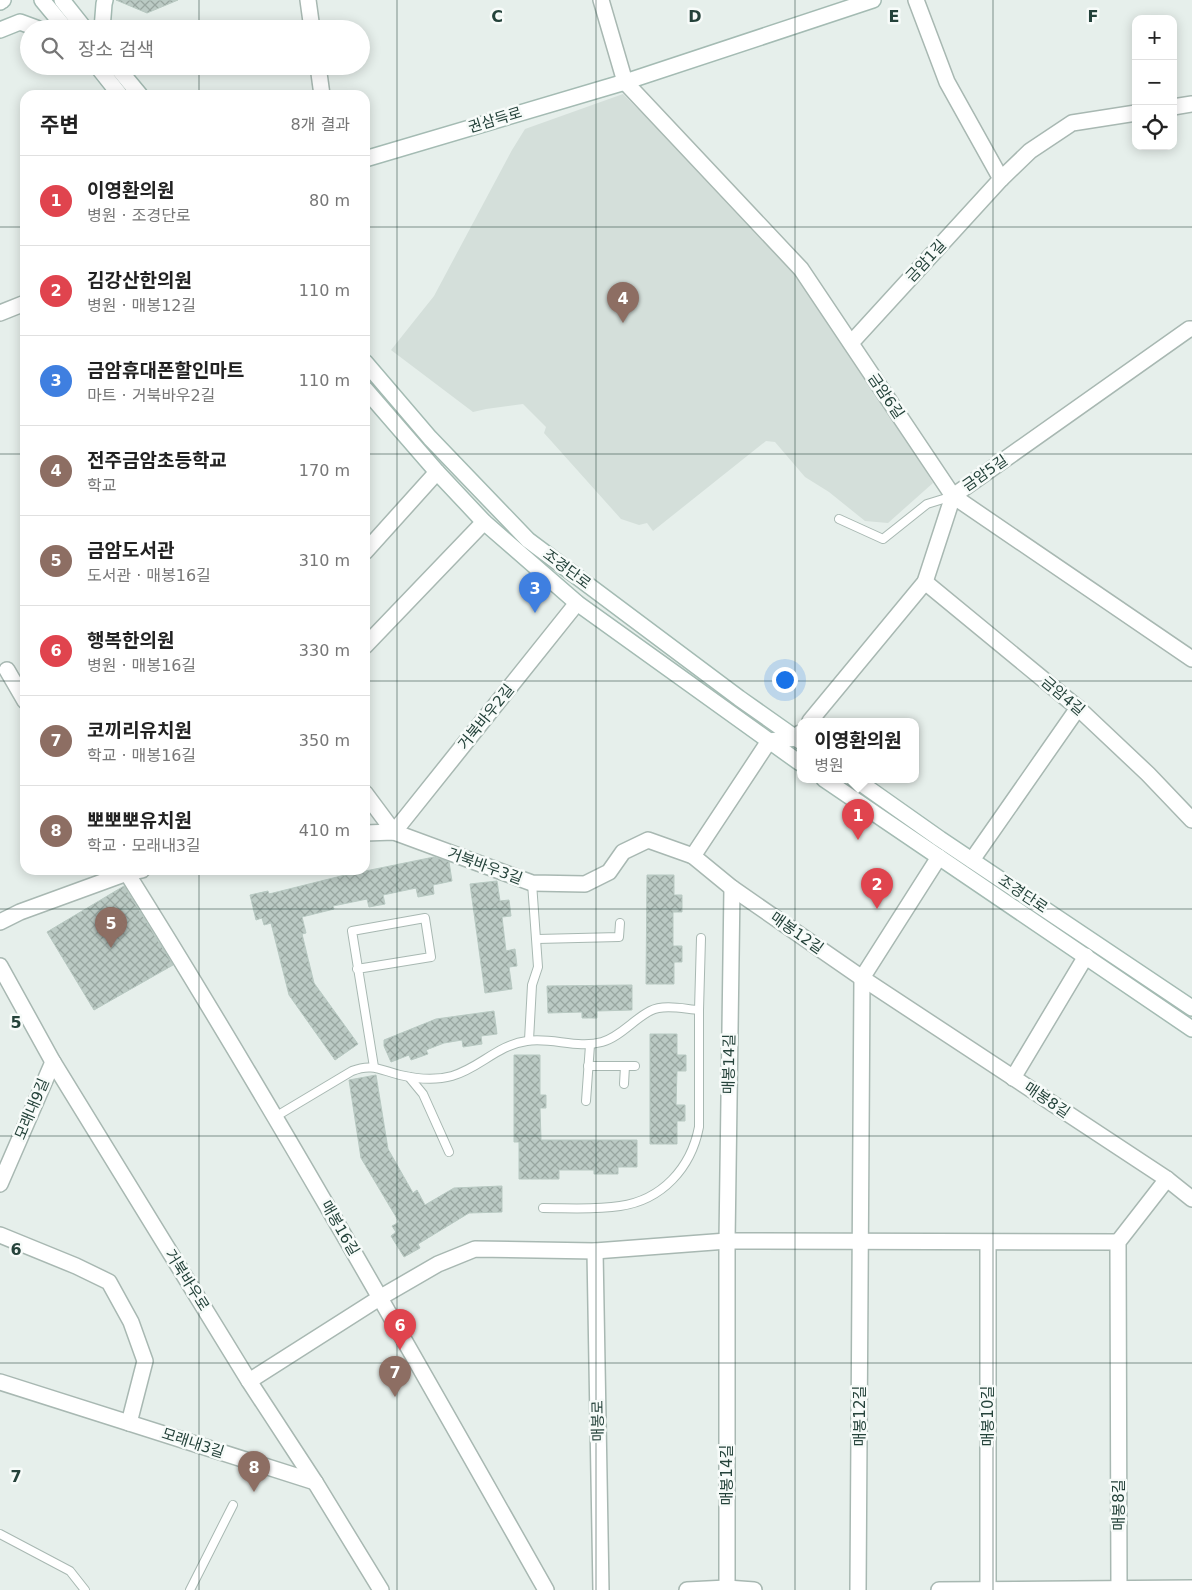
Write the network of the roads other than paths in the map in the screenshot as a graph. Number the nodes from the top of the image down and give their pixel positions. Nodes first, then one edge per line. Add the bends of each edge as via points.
1 (3, 0) edge
2 (42, 0) edge
3 (62, 0) edge
4 (105, 0) edge
5 (308, 0) edge
6 (601, 0) edge
7 (873, 0) edge
8 (916, 0) edge
9 (0, 2) edge
10 (59, 20) edge
11 (78, 20) edge
12 (103, 20) edge
13 (311, 20) edge
14 (20, 22) edge
15 (0, 30) edge
16 (104, 75) edge
17 (123, 75) edge
18 (319, 75) edge
19 (625, 82) junction
20 (116, 90) edge
21 (136, 90) edge
22 (321, 90) edge
23 (1192, 104) edge
24 (1177, 106) edge
25 (1132, 114) edge
26 (370, 158) edge
27 (1001, 180) junction
28 (20, 305) edge
29 (0, 313) edge
30 (1191, 327) edge
31 (851, 343) junction
32 (1192, 344) edge
33 (370, 368) edge
34 (370, 395) edge
35 (437, 472) junction
36 (953, 496) junction
37 (839, 519) dead end
38 (484, 522) junction
39 (370, 546) edge
40 (925, 582) junction
41 (577, 603) junction
42 (370, 641) edge
43 (1192, 659) edge
44 (7, 670) dead end
45 (20, 692) edge
46 (1078, 708) junction
47 (812, 718) edge
48 (797, 736) edge
49 (797, 737) edge
50 (770, 742) junction
51 (797, 761) edge
52 (830, 783) edge
53 (861, 783) edge
54 (370, 800) edge
55 (1192, 820) edge
56 (394, 832) junction
57 (370, 833) edge
58 (693, 856) junction
59 (939, 857) junction
60 (972, 860) junction
61 (120, 875) edge
62 (133, 875) edge
63 (532, 883) junction
64 (732, 888) junction
65 (0, 922) edge
66 (620, 923) dead end
67 (701, 938) dead end
68 (537, 939) junction
69 (1086, 956) junction
70 (0, 966) edge
71 (357, 969) junction
72 (862, 978) junction
73 (1192, 1008) edge
74 (699, 1010) junction
75 (1192, 1029) edge
76 (529, 1040) junction
77 (590, 1045) junction
78 (53, 1062) junction
79 (588, 1066) junction
80 (625, 1066) junction
81 (635, 1066) dead end
82 (374, 1067) junction
83 (409, 1077) junction
84 (1013, 1078) junction
85 (624, 1084) dead end
86 (586, 1101) dead end
87 (275, 1117) junction
88 (449, 1152) dead end
89 (1166, 1179) junction
90 (0, 1184) edge
91 (1192, 1199) edge
92 (543, 1208) dead end
93 (0, 1235) edge
94 (726, 1241) junction
95 (861, 1242) junction
96 (1118, 1242) junction
97 (988, 1243) junction
98 (595, 1252) junction
99 (381, 1297) junction
100 (249, 1381) junction
101 (0, 1382) edge
102 (129, 1423) junction
103 (315, 1482) junction
104 (233, 1505) dead end
105 (0, 1534) edge
106 (727, 1588) junction
107 (1192, 1588) edge
108 (988, 1589) edge
109 (1119, 1589) edge
110 (85, 1590) edge
111 (190, 1590) edge
112 (380, 1590) edge
113 (546, 1590) edge
114 (600, 1590) edge
115 (687, 1590) edge
116 (754, 1590) edge
117 (858, 1590) edge
118 (939, 1590) edge

1 - 9 street
2 - 10 street
3 - 11 street
4 - 12 street
5 - 13 street
6 - 19 street
7 - 19 street, 권삼득로
8 - 27 street via 946,82
14 - 15 street
16 - 20 street
17 - 21 street
18 - 22 street
19 - 26 street, 권삼득로
19 - 31 street, 금암6길 via 800,269
23 - 24 street
25 - 27 street, 금암1길 via 1072,123 1030,151
27 - 31 street, 금암1길
28 - 29 street
30 - 32 street, 금암5길
30 - 36 street, 금암5길
31 - 36 street, 금암6길
33 - 48 street, 조경단로 via 430,438 528,540 731,692
34 - 35 street, 조경단로
35 - 38 street, 조경단로
35 - 39 street
36 - 37 lane via 927,504 883,539
36 - 40 street, 금암5길
36 - 43 street, 금암6길
38 - 41 street, 조경단로
38 - 42 street
40 - 46 street, 금암4길
40 - 47 street, 금암5길
41 - 50 street, 조경단로
41 - 56 street, 거북바우2길
44 - 45 street
46 - 55 street, 금암4길
46 - 60 street
49 - 50 street
50 - 51 street, 조경단로
50 - 58 street
52 - 59 street, 조경단로
53 - 60 street, 조경단로
54 - 56 street
56 - 57 street, 거북바우3길
56 - 63 street, 거북바우3길
58 - 63 street, 거북바우3길 via 648,840 623,852 609,872 585,884
58 - 64 street, 거북바우3길
59 - 69 street, 조경단로
59 - 72 street
60 - 73 street, 조경단로
61 - 65 street
62 - 87 street, 매봉16길
63 - 68 lane
64 - 72 street, 매봉12길
64 - 94 street, 매봉14길
66 - 68 lane via 619,937
67 - 74 lane
68 - 76 lane via 538,967 532,985
69 - 75 street, 조경단로
69 - 84 street
70 - 78 street, 거북바우로
71 - 71 lane via 352,931 425,918 431,957
71 - 82 lane
72 - 84 street, 매봉8길
72 - 95 street, 매봉12길
74 - 77 lane via 668,1008 650,1011 604,1042
74 - 92 lane via 696,1144 676,1176 661,1190 621,1206
76 - 77 lane
76 - 83 lane via 504,1047 470,1069 452,1076 427,1080
77 - 79 lane
78 - 90 street, 모래내9길
78 - 100 street, 거북바우로
79 - 80 lane
79 - 86 lane
80 - 81 lane
80 - 85 lane
82 - 83 lane
82 - 87 lane via 364,1066 352,1071
83 - 88 lane via 423,1094
84 - 89 street, 매봉8길
87 - 99 street, 매봉16길
89 - 91 street, 매봉8길
89 - 96 street
93 - 102 street via 109,1282 131,1322 145,1361
94 - 95 street
94 - 98 street
94 - 106 street, 매봉14길
95 - 97 street
95 - 117 street, 매봉12길
96 - 97 street
96 - 109 street, 매봉8길
97 - 108 street, 매봉10길
98 - 99 street via 475,1250 438,1264
98 - 114 street, 매봉로
99 - 100 street
99 - 113 street, 매봉16길
100 - 103 street, 거북바우로
101 - 102 street, 모래내3길
102 - 103 street, 모래내3길
103 - 112 street, 거북바우로
104 - 111 lane
105 - 110 lane via 70,1571
106 - 115 street
106 - 116 street
107 - 109 street
108 - 109 street
108 - 118 street

